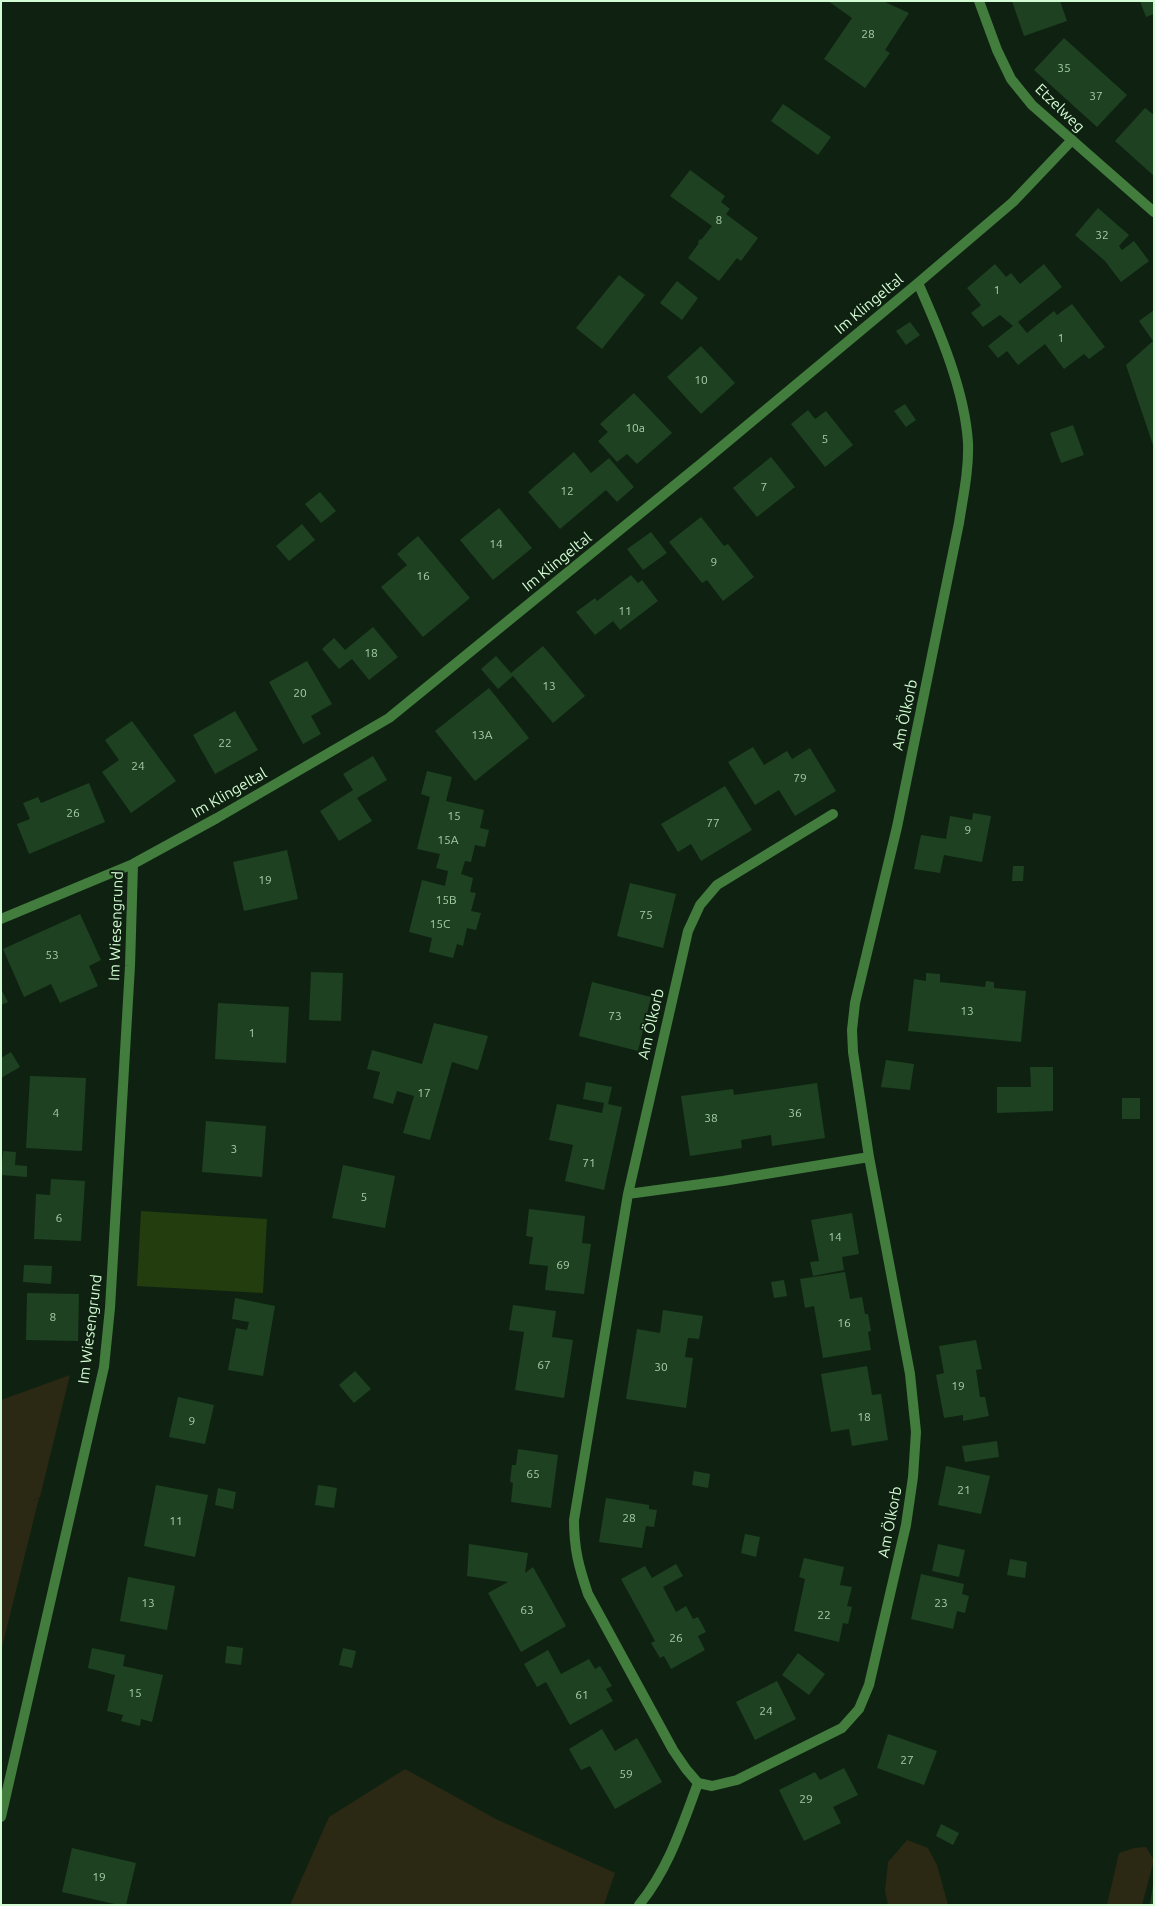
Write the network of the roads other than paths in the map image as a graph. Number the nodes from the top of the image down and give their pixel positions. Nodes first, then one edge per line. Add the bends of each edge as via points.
1 (979, 1) edge
2 (1072, 140) junction
3 (1154, 212) edge
4 (918, 283) junction
5 (833, 814) dead end
6 (133, 864) junction
7 (1, 918) edge
8 (870, 1157) junction
9 (628, 1194) junction
10 (698, 1783) junction
11 (1, 1817) edge
12 (639, 1905) edge

1 - 2 street, Etzelweg via 1011,79 1032,105
2 - 3 street, Etzelweg
2 - 4 street, Im Klingeltal via 1014,202
4 - 6 street, Im Klingeltal via 389,718
4 - 8 street, Am Ölkorb via 935,321 965,415 968,444 957,533 897,827 855,1003 853,1052
5 - 9 street, Am Ölkorb via 717,885 700,905 688,931
6 - 7 street, Im Klingeltal
6 - 11 street, Im Wiesengrund via 130,976 104,1367
8 - 9 street
8 - 10 street, Am Ölkorb via 910,1374 916,1432 906,1525 869,1685 859,1708 842,1728 737,1780 712,1786
9 - 10 street, Am Ölkorb via 574,1520 574,1546 588,1594 673,1750
10 - 12 street via 671,1855

